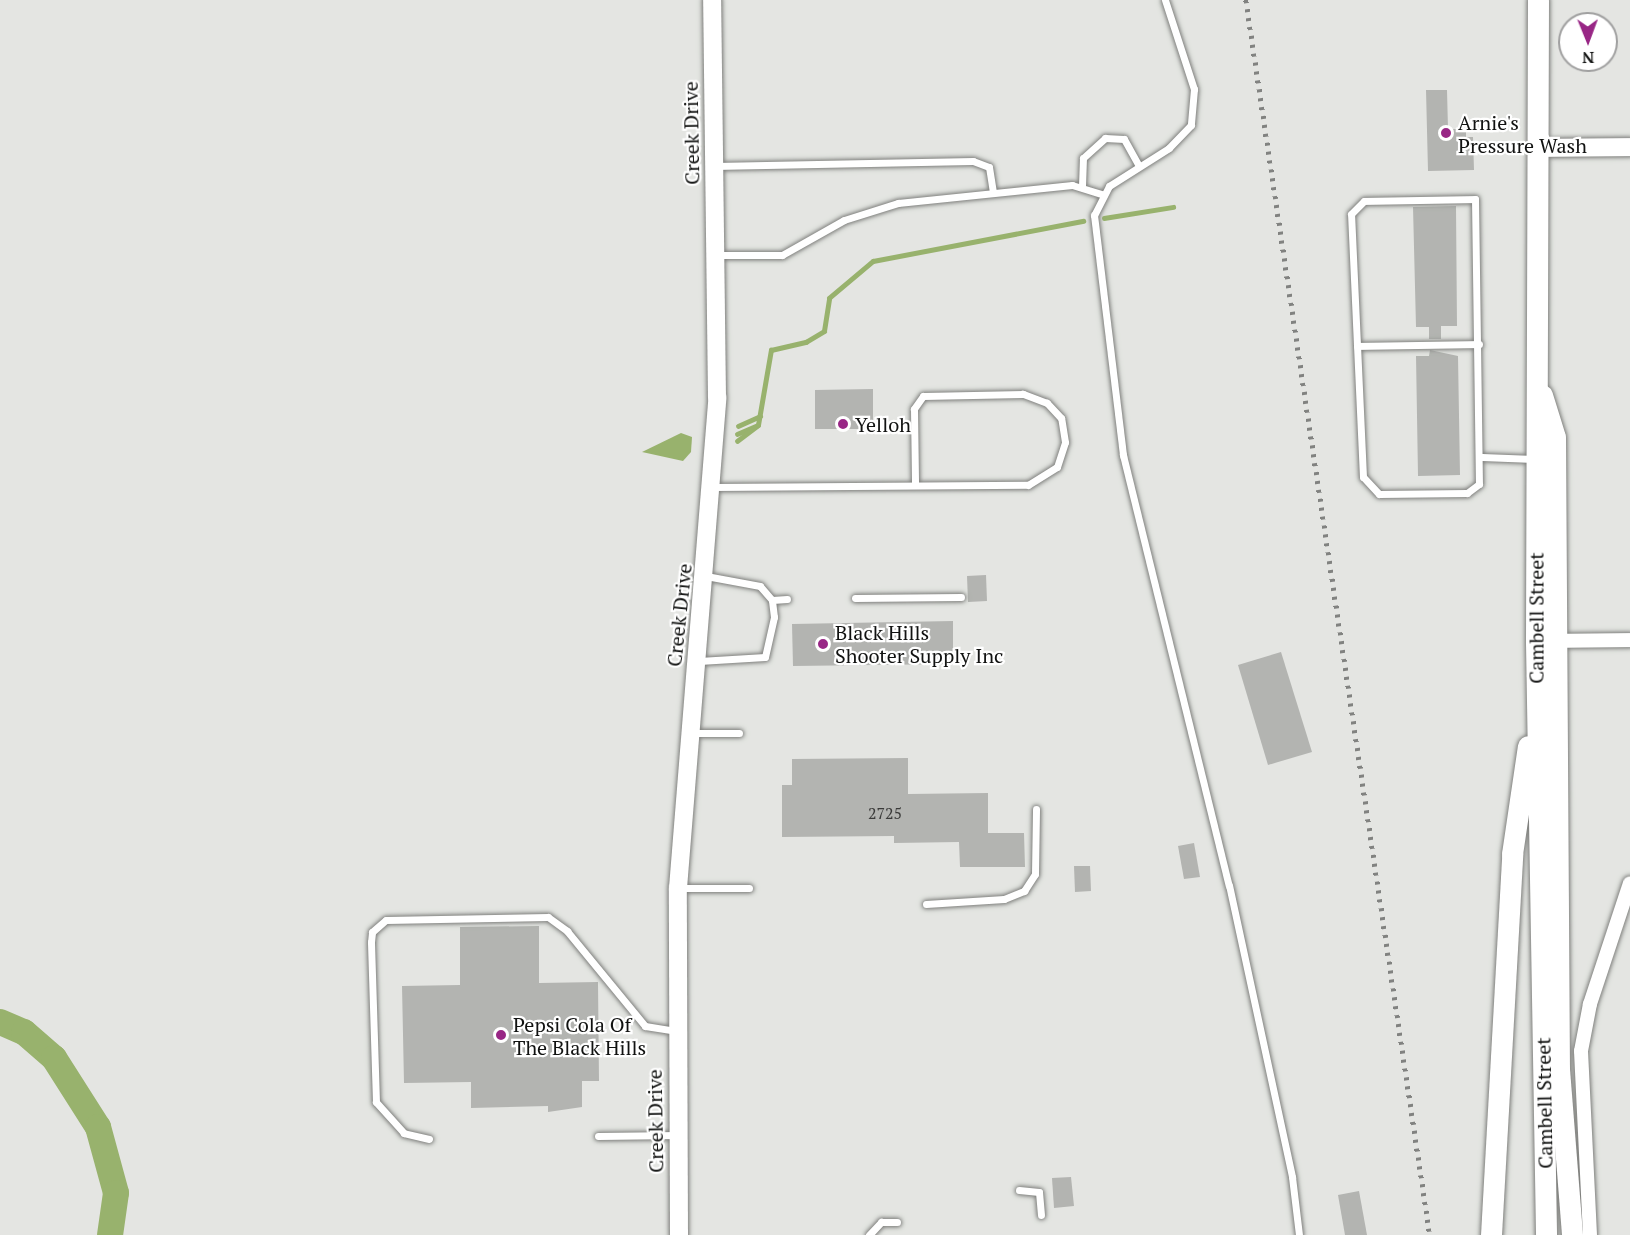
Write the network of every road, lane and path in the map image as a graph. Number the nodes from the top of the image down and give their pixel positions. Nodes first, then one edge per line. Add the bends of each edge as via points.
1 (712, 0) edge
2 (1166, 0) edge
3 (1538, 0) edge
4 (1630, 147) edge
5 (1540, 148) junction
6 (714, 166) junction
7 (1139, 166) junction
8 (1082, 186) junction
9 (993, 193) junction
10 (1102, 194) junction
11 (715, 255) junction
12 (1479, 344) junction
13 (1357, 346) junction
14 (1536, 377) junction
15 (1482, 458) junction
16 (1536, 459) junction
17 (915, 485) junction
18 (713, 487) junction
19 (706, 576) junction
20 (961, 597) dead end
21 (855, 598) dead end
22 (787, 599) dead end
23 (772, 600) junction
24 (1630, 640) edge
25 (1546, 641) junction
26 (697, 661) junction
27 (1536, 686) junction
28 (689, 733) junction
29 (739, 734) dead end
30 (1036, 809) dead end
31 (1630, 883) edge
32 (678, 888) junction
33 (749, 888) dead end
34 (926, 904) dead end
35 (676, 1031) junction
36 (678, 1135) junction
37 (598, 1136) dead end
38 (429, 1139) dead end
39 (1019, 1190) dead end
40 (1041, 1215) dead end
41 (897, 1222) dead end
42 (679, 1235) edge
43 (869, 1235) edge
44 (1299, 1235) edge
45 (1491, 1235) edge
46 (1546, 1235) edge
47 (1572, 1235) edge
48 (1590, 1235) edge

1 - 6 street, Creek Drive
2 - 7 lane via 1194,89 1193,117 1176,142
3 - 5 main road, Cambell Street
4 - 5 street
5 - 14 main road, Cambell Street
6 - 9 lane via 973,161 989,167
6 - 11 street, Creek Drive
7 - 8 lane via 1124,139 1105,138 1083,158
7 - 10 lane
8 - 9 lane
8 - 10 lane
9 - 11 lane via 862,212 782,255
10 - 44 lane via 1094,215 1123,455 1229,885 1292,1177
11 - 18 street, Creek Drive
12 - 13 lane
12 - 13 lane via 1475,200 1356,206 1351,214
12 - 15 lane
13 - 15 lane via 1363,477 1379,494 1467,493 1479,484
14 - 16 main road, Cambell Street
14 - 25 main road via 1556,437
15 - 16 lane
16 - 25 main road, Cambell Street
17 - 17 lane via 1037,483 1063,456 1061,418 1047,403 1023,394 923,396 914,409
17 - 18 lane
18 - 19 street, Creek Drive
19 - 23 lane via 760,586
19 - 26 street, Creek Drive
20 - 21 lane
22 - 23 lane
23 - 26 lane via 765,657
24 - 25 street
25 - 27 main road, Cambell Street
25 - 47 main road via 1559,1070
26 - 28 street, Creek Drive
27 - 45 main road via 1512,854
27 - 46 main road, Cambell Street
28 - 29 lane
28 - 32 street, Creek Drive
30 - 34 lane via 1035,874 1024,891 1004,899
31 - 48 street via 1593,992 1581,1051
32 - 33 lane
32 - 35 street, Creek Drive
35 - 36 street, Creek Drive
35 - 38 lane via 645,1026 567,931 548,917 386,920 372,932 371,942 376,1102 404,1133
36 - 37 lane
36 - 42 street, Creek Drive
39 - 40 lane via 1040,1192
41 - 43 lane via 881,1222

